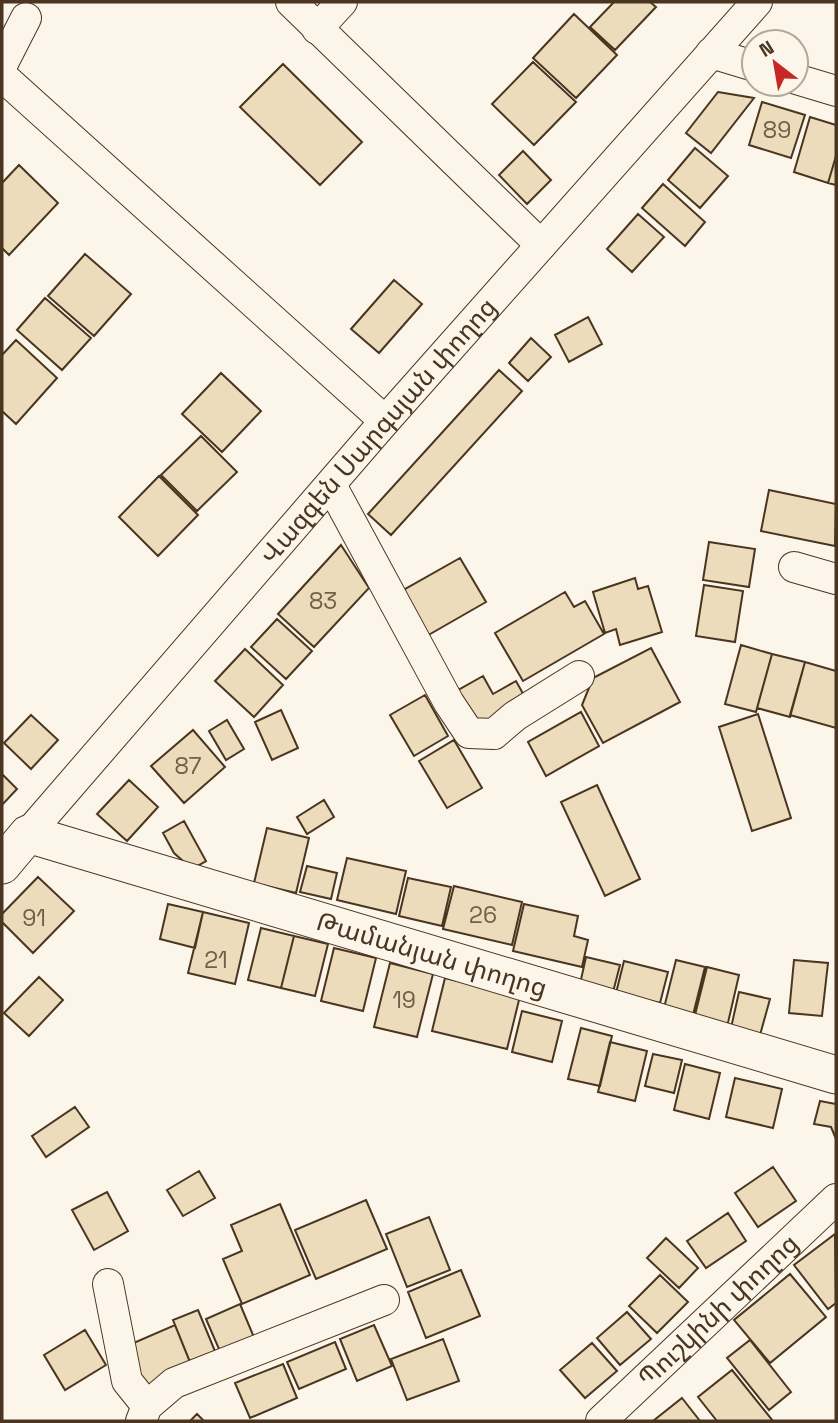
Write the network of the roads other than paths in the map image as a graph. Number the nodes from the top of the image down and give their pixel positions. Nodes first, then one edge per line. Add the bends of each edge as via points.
1 (291, 2) edge
2 (342, 2) edge
3 (757, 2) edge
4 (26, 18) dead end
5 (317, 29) junction
6 (710, 53) junction
7 (740, 62) edge
8 (2, 65) edge
9 (2, 76) edge
10 (810, 83) edge
11 (836, 91) edge
12 (541, 245) junction
13 (384, 421) junction
14 (331, 485) junction
15 (794, 567) dead end
16 (836, 579) edge
17 (579, 676) dead end
18 (28, 834) junction
19 (2, 865) edge
20 (836, 1075) edge
21 (836, 1199) edge
22 (108, 1284) dead end
23 (384, 1300) dead end
24 (144, 1414) edge
25 (601, 1421) edge

1 - 5 street
2 - 5 street
3 - 6 street, Վազգեն Սարգսյան փողոց
4 - 8 street
5 - 12 street
6 - 7 street
6 - 12 street, Վազգեն Սարգսյան փողոց
9 - 13 street
10 - 11 street
12 - 13 street, Վազգեն Սարգսյան փողոց
13 - 14 street, Վազգեն Սարգսյան փողոց
14 - 17 street via 469,733 494,734
14 - 18 street, Վազգեն Սարգսյան փողոց
15 - 16 street
18 - 19 main road, Վազգեն Սարգսյան փողոց
18 - 20 main road, Թամանյան փողոց
21 - 25 street, Պուշկինի փողոց
22 - 24 street via 127,1381
23 - 24 street via 174,1383

